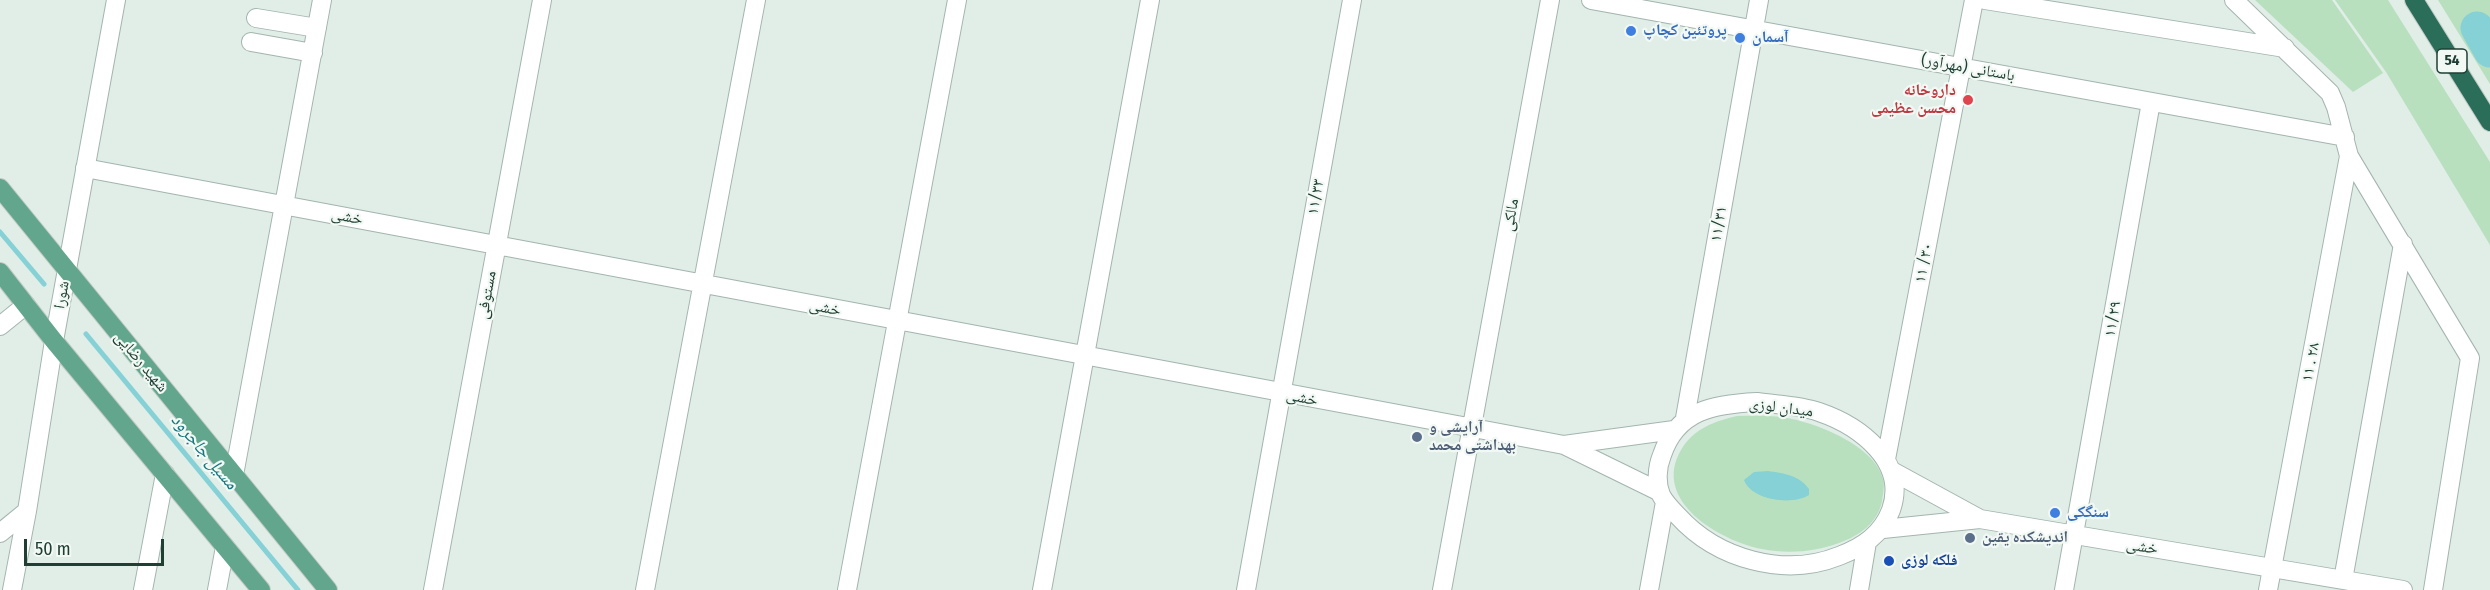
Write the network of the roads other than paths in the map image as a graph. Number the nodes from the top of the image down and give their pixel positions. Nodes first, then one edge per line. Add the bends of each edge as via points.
1 (116, 0) edge
2 (322, 0) edge
3 (542, 0) edge
4 (756, 0) edge
5 (957, 0) edge
6 (1150, 0) edge
7 (1352, 0) edge
8 (1550, 0) edge
9 (1591, 0) edge
10 (1759, 0) edge
11 (1974, 0) edge
12 (1985, 0) edge
13 (2234, 0) edge
14 (2414, 0) edge
15 (256, 18) dead end
16 (317, 28) junction
17 (1754, 29) junction
18 (251, 42) dead end
19 (2285, 48) junction
20 (313, 53) junction
21 (1962, 67) junction
22 (2151, 102) junction
23 (2490, 122) edge
24 (2345, 136) junction
25 (2349, 156) junction
26 (86, 168) junction
27 (0, 188) edge
28 (284, 206) junction
29 (2403, 244) junction
30 (496, 246) junction
31 (0, 272) edge
32 (66, 272) junction
33 (703, 285) junction
34 (26, 305) junction
35 (898, 321) junction
36 (0, 326) edge
37 (54, 341) junction
38 (1085, 357) junction
39 (1281, 394) junction
40 (1679, 424) junction
41 (1471, 430) junction
42 (1564, 446) junction
43 (1889, 465) junction
44 (165, 474) junction
45 (234, 475) junction
46 (1663, 497) junction
47 (27, 511) junction
48 (1980, 519) junction
49 (1882, 529) junction
50 (0, 533) edge
51 (2074, 536) junction
52 (1867, 542) junction
53 (225, 547) junction
54 (2272, 569) junction
55 (2343, 580) junction
56 (433, 589) edge
57 (12, 590) edge
58 (143, 590) edge
59 (217, 590) edge
60 (261, 590) edge
61 (328, 590) edge
62 (645, 590) edge
63 (848, 590) edge
64 (1042, 590) edge
65 (1246, 590) edge
66 (1442, 590) edge
67 (1649, 590) edge
68 (1859, 590) edge
69 (2064, 590) edge
70 (2268, 590) edge
71 (2403, 590) edge
72 (2433, 590) edge

1 - 26 street, شورا
2 - 16 street
3 - 30 street, مستوفی
4 - 33 street
5 - 35 street
6 - 38 street
7 - 39 street, ۱۱/۳۳
8 - 41 street, مالکی
9 - 17 street, باستانی (مهرآور)
10 - 17 street, ۱۱/۳۱
11 - 21 street, ۱۱ /۳۰
12 - 19 street
13 - 19 street
14 - 23 highway, 54
15 - 16 street
16 - 20 street
17 - 21 street, باستانی (مهرآور)
17 - 40 street, ۱۱/۳۱
18 - 20 street
19 - 24 street via 2330,93
20 - 28 street
21 - 22 street, باستانی (مهرآور)
21 - 43 street, ۱۱ /۳۰
22 - 24 street, باستانی (مهرآور)
22 - 51 street, ۱۱/۲۹
24 - 25 street
25 - 29 street
25 - 54 street, ۱۱ . ۲۸
26 - 28 street, خشی
26 - 32 street, شورا
27 - 32 main road, شهید رضایی
28 - 30 street, خشی
28 - 45 street
29 - 55 street
29 - 72 street via 2470,358
30 - 33 street, خشی
30 - 56 street, مستوفی
31 - 34 main road
32 - 37 street, شورا
32 - 45 main road, شهید رضایی
33 - 35 street, خشی
33 - 62 street
34 - 36 street
34 - 37 main road
35 - 38 street, خشی
35 - 63 street
37 - 44 main road
37 - 47 street, شورا
38 - 39 street, خشی
38 - 64 street
39 - 41 street, خشی
39 - 65 street, ۱۱/۳۳
40 - 42 street, خشی
40 - 43 street, میدان لوزی via 1705,411 1739,403 1797,406 1820,412 1857,431
40 - 46 street via 1658,465
41 - 42 street, خشی
41 - 66 street, مالکی
42 - 46 street, خشی
43 - 48 street, خشی
43 - 49 street via 1894,500
44 - 53 main road
44 - 58 street
45 - 61 main road, شهید رضایی
46 - 52 street via 1699,536 1719,549 1750,560 1815,565
46 - 67 street
47 - 50 street
47 - 57 street, شورا
48 - 49 street
48 - 51 street, خشی
49 - 52 street
51 - 54 street, خشی
51 - 69 street, ۱۱/۲۹
52 - 68 street
53 - 59 street
53 - 60 main road
54 - 55 street, خشی
54 - 70 street, ۱۱ . ۲۸
55 - 71 street, خشی

